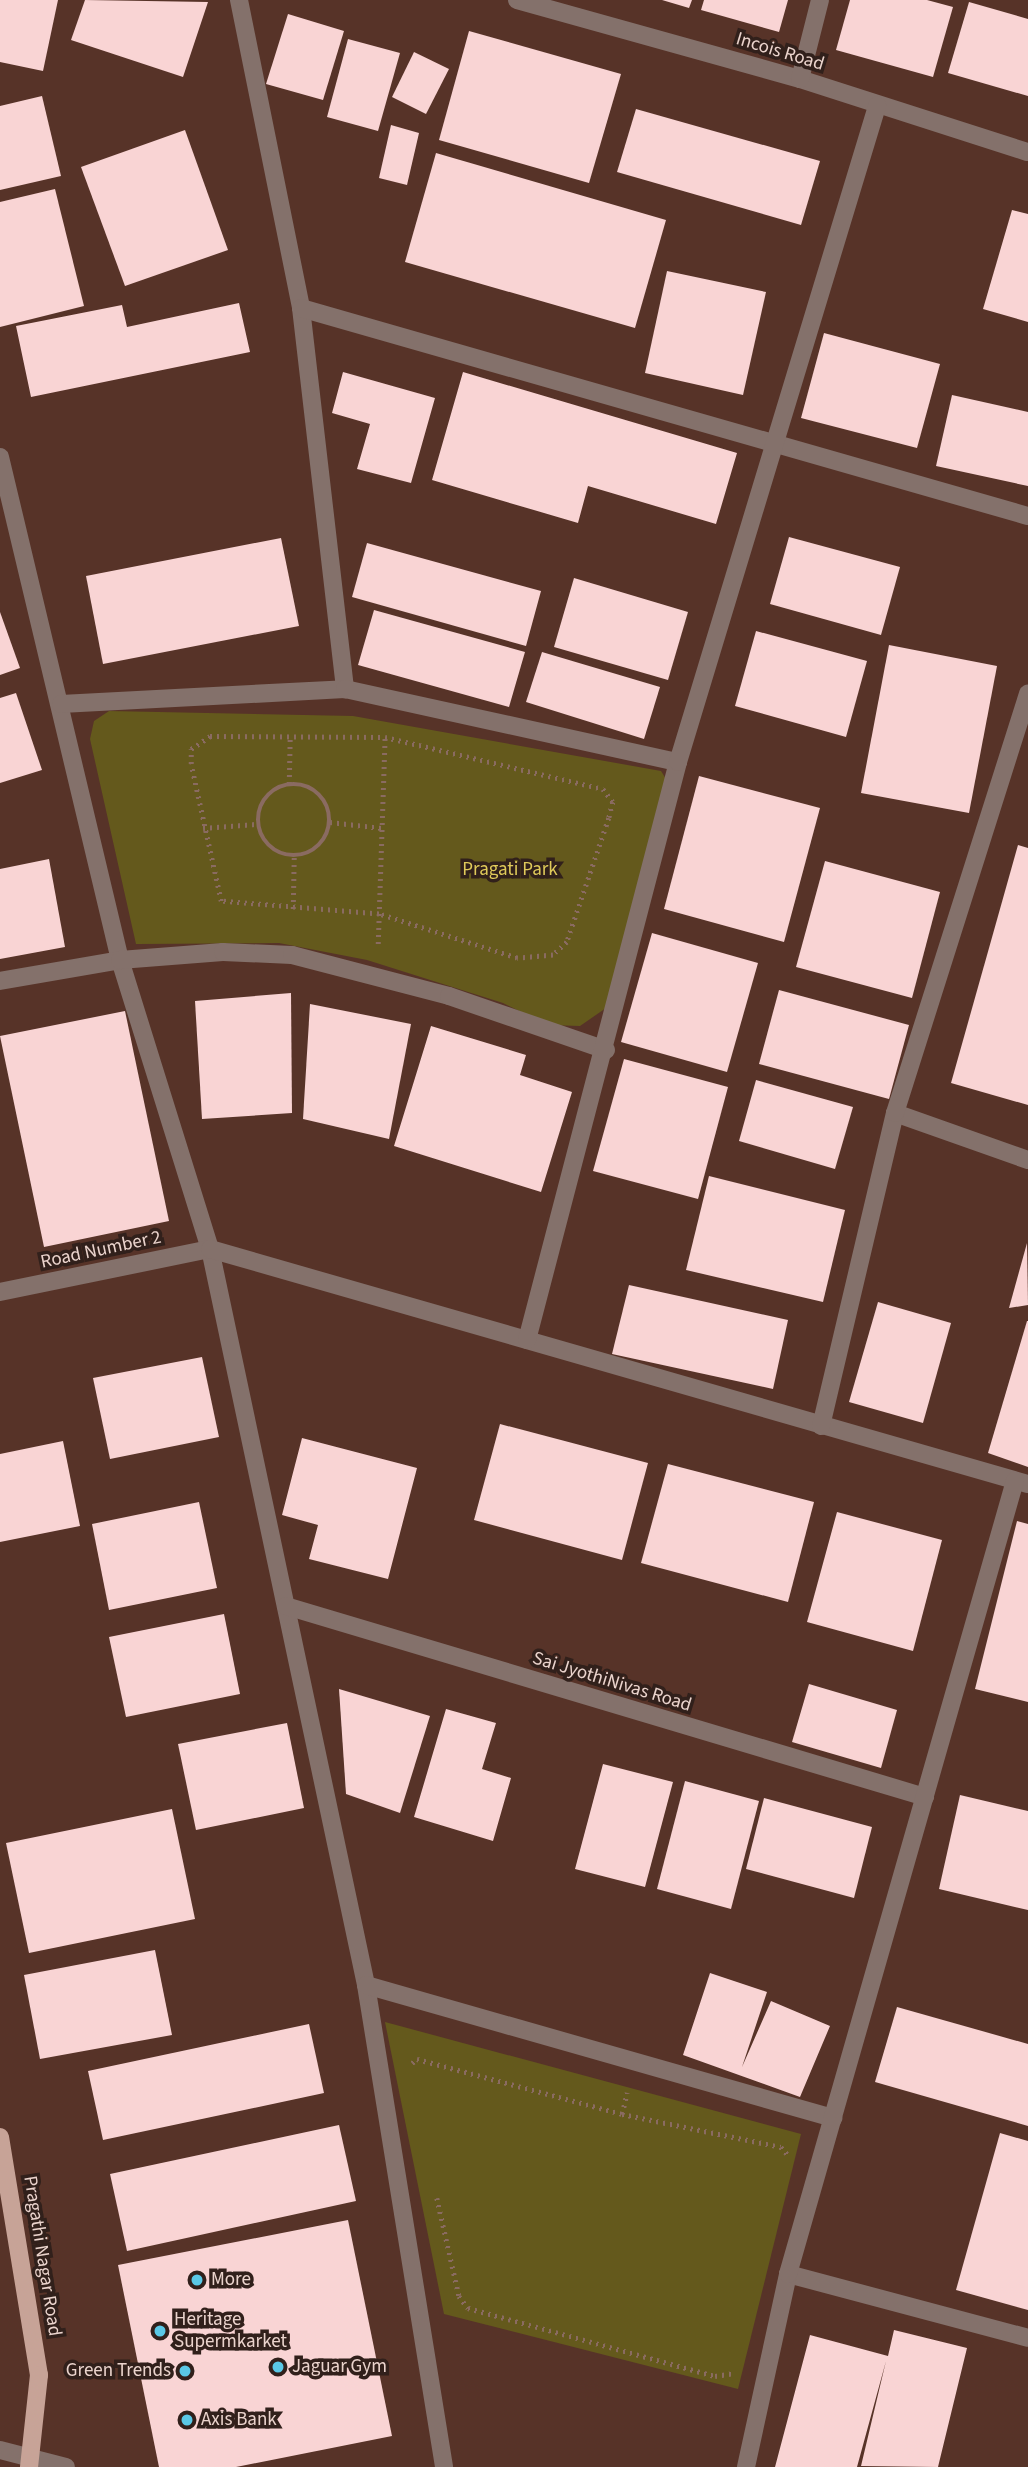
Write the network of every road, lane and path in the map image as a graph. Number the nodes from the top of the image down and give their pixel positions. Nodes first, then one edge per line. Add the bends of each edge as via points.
1 (239, 0) edge
2 (517, 0) edge
3 (820, 0) edge
4 (569, 7) edge
5 (800, 79) junction
6 (877, 106) junction
7 (1028, 152) edge
8 (301, 308) junction
9 (776, 445) junction
10 (0, 457) edge
11 (1028, 516) edge
12 (345, 689) junction
13 (1028, 694) edge
14 (61, 704) junction
15 (290, 737) junction
16 (385, 737) junction
17 (678, 762) junction
18 (289, 784) junction
19 (330, 822) junction
20 (258, 824) junction
21 (203, 828) junction
22 (382, 828) junction
23 (294, 856) junction
24 (293, 909) junction
25 (379, 914) junction
26 (120, 960) junction
27 (0, 981) edge
28 (606, 1050) junction
29 (895, 1113) junction
30 (1028, 1160) edge
31 (210, 1249) junction
32 (0, 1292) edge
33 (527, 1340) junction
34 (821, 1426) junction
35 (1022, 1482) edge
36 (286, 1606) junction
37 (925, 1797) junction
38 (366, 1985) junction
39 (634, 2062) junction
40 (410, 2073) dead end
41 (622, 2114) junction
42 (833, 2118) junction
43 (0, 2137) edge
44 (788, 2160) dead end
45 (436, 2191) dead end
46 (788, 2274) junction
47 (1028, 2339) edge
48 (739, 2365) dead end
49 (0, 2450) edge
50 (30, 2463) edge
51 (66, 2467) edge
52 (444, 2467) edge
53 (746, 2467) edge

1 - 8 street
2 - 4 street, Incois Road
3 - 5 street
4 - 5 street, Incois Road
5 - 6 street, Incois Road
6 - 7 street, Incois Road
6 - 9 street
8 - 9 street
8 - 12 street
9 - 11 street
9 - 17 street
10 - 14 street
12 - 14 street
12 - 17 street
13 - 29 street
14 - 26 street
15 - 16 path
15 - 18 path
15 - 21 path via 209,736 194,744 191,764
16 - 22 path
16 - 25 path via 590,783 613,802 567,942 553,954 517,958
17 - 28 street
18 - 19 path via 318,794
18 - 20 path via 265,798
19 - 22 path
19 - 23 path via 323,842
20 - 21 path
20 - 23 path via 269,847
21 - 24 path via 221,901
22 - 25 path
23 - 24 path
24 - 25 path
26 - 27 street
26 - 28 street via 223,952 292,955 449,996
26 - 31 street
28 - 33 street
29 - 30 street
29 - 34 street
31 - 32 street, Road Number 2
31 - 33 street
31 - 36 street
33 - 34 street
34 - 35 street
35 - 37 street
36 - 37 street, Sai JyothiNivas Road
36 - 38 street
37 - 42 street
38 - 39 street
38 - 52 street
39 - 41 path
39 - 42 street
40 - 41 path via 416,2059
41 - 44 path via 781,2147
42 - 46 street
43 - 50 main road, Pragathi Nagar Road via 39,2375
45 - 48 path via 458,2296 468,2308 715,2376
46 - 47 street
46 - 53 street
49 - 50 street
50 - 51 street

